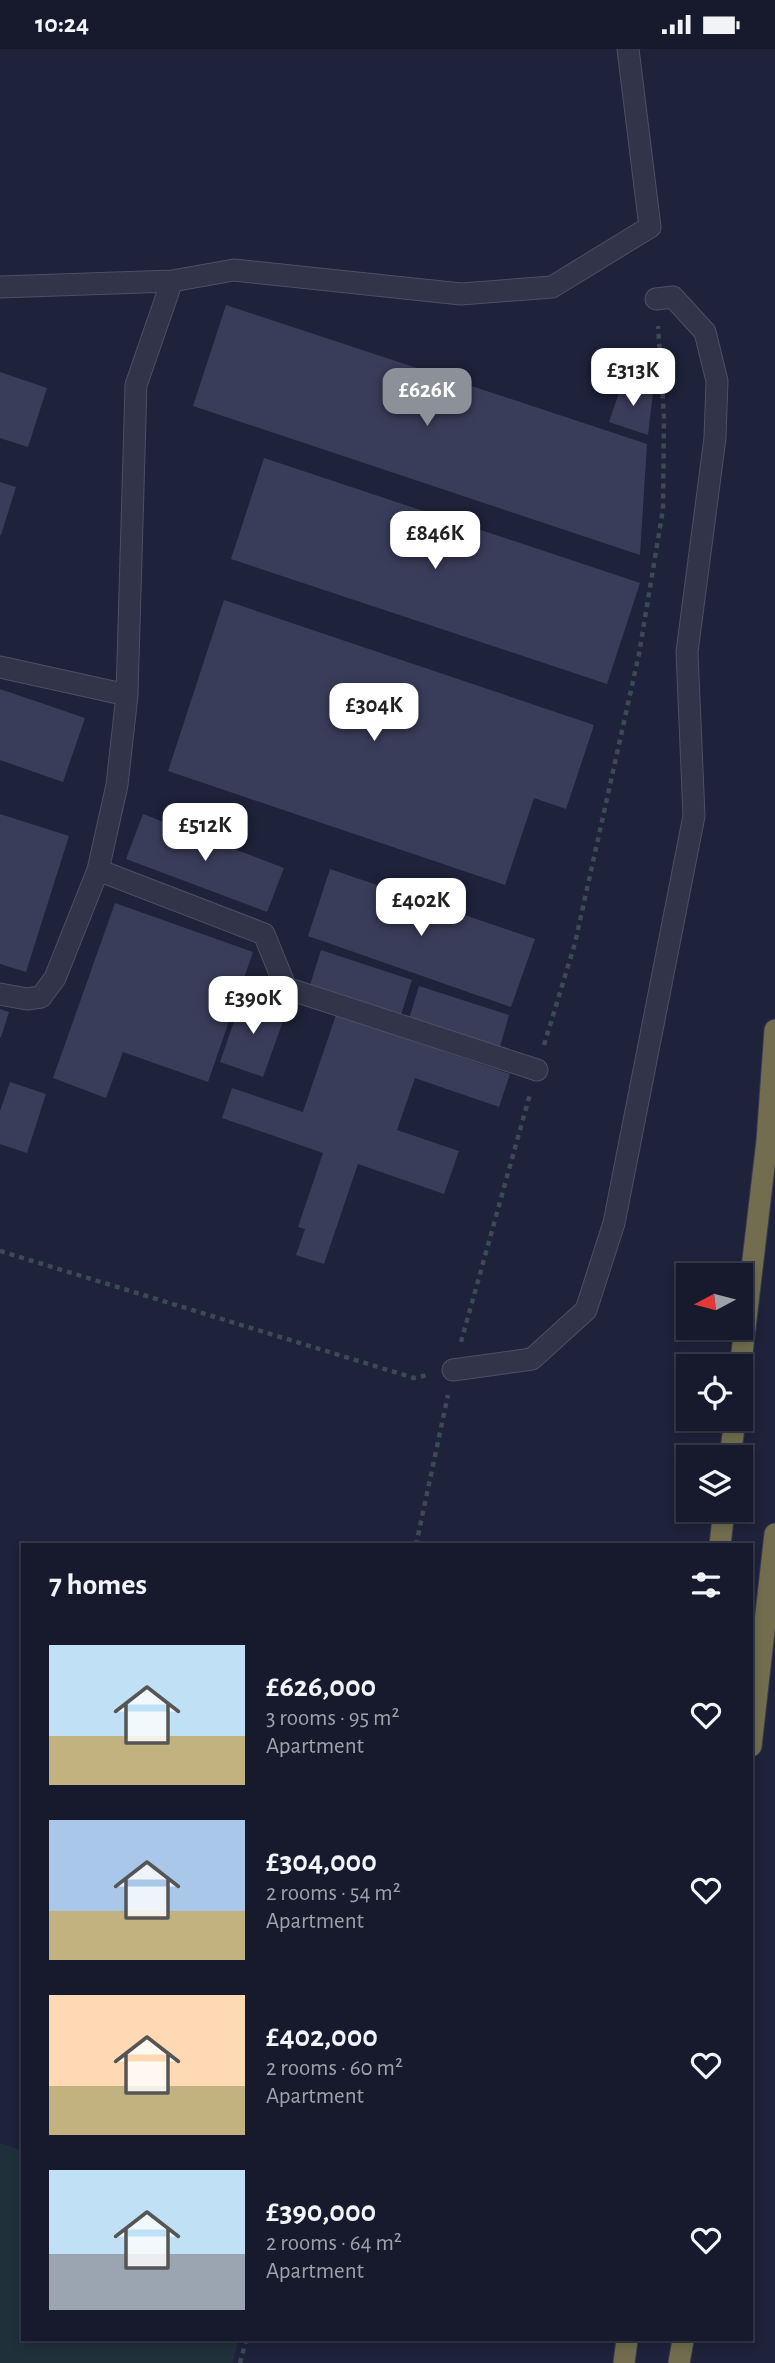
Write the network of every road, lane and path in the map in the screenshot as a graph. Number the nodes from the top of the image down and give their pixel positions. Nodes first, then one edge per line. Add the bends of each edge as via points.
1 (628, 49) edge
2 (172, 281) junction
3 (0, 287) edge
4 (656, 299) joint
5 (0, 667) edge
6 (127, 695) junction
7 (98, 870) junction
8 (0, 994) edge
9 (775, 1030) edge
10 (537, 1070) junction
11 (0, 1251) edge
12 (742, 1354) edge
13 (453, 1370) junction
14 (723, 1522) edge
15 (775, 1534) edge
16 (416, 1543) edge
17 (720, 1543) edge
18 (753, 1728) edge
19 (246, 2341) edge
20 (627, 2341) edge
21 (682, 2341) edge
22 (240, 2363) edge
23 (624, 2363) edge
24 (679, 2363) edge

1 - 2 lane via 650,227 552,287 461,295 234,270
2 - 3 lane
2 - 6 lane via 136,385
4 - 10 path via 664,417 663,509 639,654 575,943
4 - 13 lane via 673,297 705,332 717,381 715,438 687,652 694,815 614,1223 586,1310 532,1359
5 - 6 lane
6 - 7 lane via 117,785
7 - 8 lane via 55,978 41,997
7 - 10 lane via 264,934 286,988
9 - 12 highway
10 - 13 path
11 - 13 path via 414,1378
13 - 16 path
14 - 17 highway
15 - 18 highway
19 - 22 path
20 - 23 highway
21 - 24 highway

